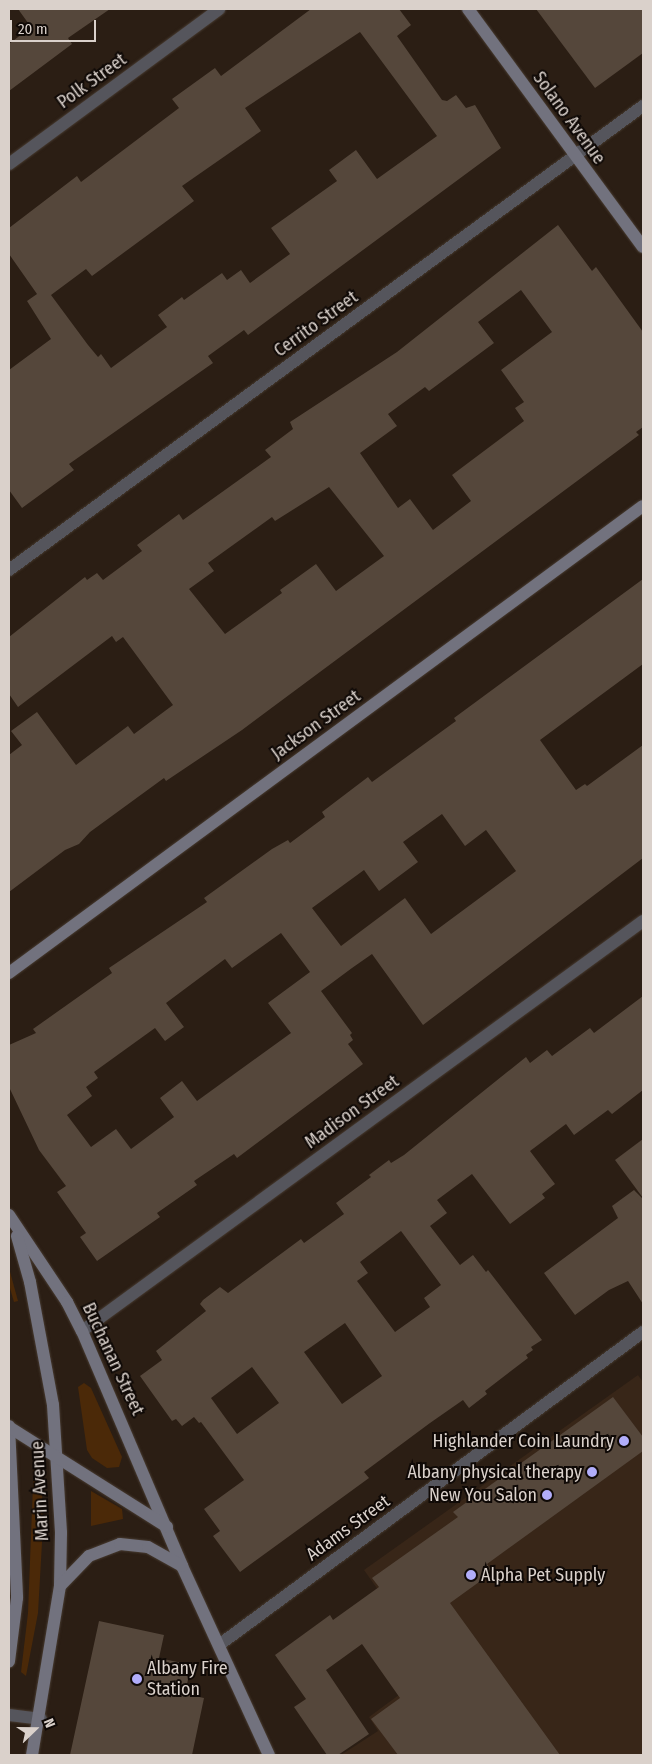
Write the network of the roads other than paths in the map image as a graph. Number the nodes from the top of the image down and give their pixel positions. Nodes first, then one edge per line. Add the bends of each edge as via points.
1 (219, 9) edge
2 (468, 9) edge
3 (643, 106) edge
4 (575, 156) junction
5 (9, 164) edge
6 (643, 247) edge
7 (643, 506) edge
8 (9, 570) edge
9 (643, 921) edge
10 (9, 973) edge
11 (11, 1221) edge
12 (82, 1331) junction
13 (643, 1332) edge
14 (9, 1426) edge
15 (58, 1457) junction
16 (167, 1527) junction
17 (182, 1566) junction
18 (60, 1586) junction
19 (219, 1645) junction
20 (9, 1661) edge
21 (9, 1714) edge
22 (41, 1719) junction
23 (32, 1755) edge
24 (269, 1755) edge

1 - 5 street, Polk Street
2 - 4 street, Solano Avenue
3 - 4 street, Cerrito Street
4 - 6 street, Solano Avenue
4 - 8 street, Cerrito Street
7 - 10 street, Jackson Street
9 - 12 street, Madison Street
11 - 12 street, Buchanan Street via 68,1302
11 - 15 street, Marin Avenue via 38,1327 53,1406
12 - 16 street, Buchanan Street
13 - 19 street, Adams Street
14 - 15 street
14 - 20 street, Marin Avenue via 17,1598
15 - 16 street
15 - 18 street, Marin Avenue
16 - 17 street, Buchanan Street
17 - 18 street via 148,1548 120,1544 89,1556
17 - 19 street, Buchanan Street
18 - 22 street, Marin Avenue
19 - 24 street, Buchanan Street
21 - 22 street
22 - 23 street, Marin Avenue

